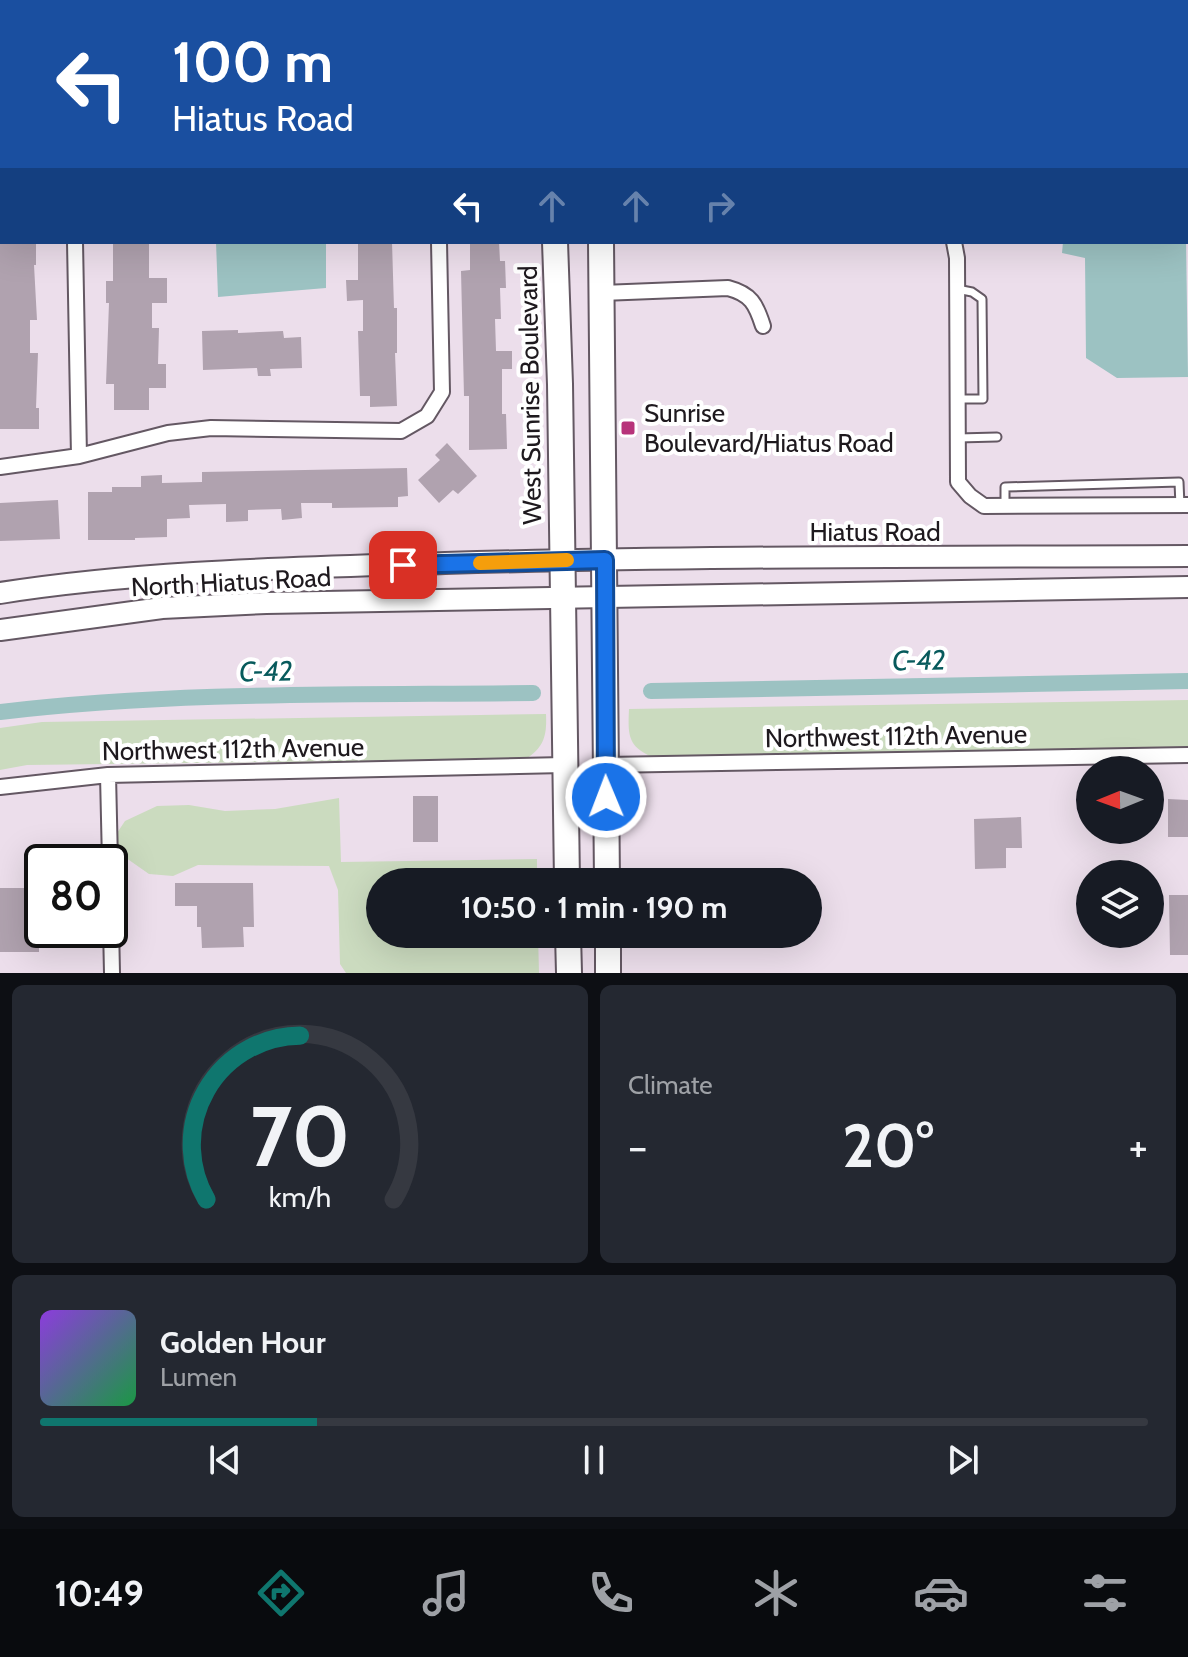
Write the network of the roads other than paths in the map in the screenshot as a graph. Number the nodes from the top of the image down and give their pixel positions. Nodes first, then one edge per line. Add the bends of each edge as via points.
1 (75, 244) edge
2 (439, 244) edge
3 (555, 244) edge
4 (601, 244) edge
5 (954, 244) edge
6 (957, 289) junction
7 (602, 293) junction
8 (763, 326) dead end
9 (958, 399) junction
10 (997, 437) dead end
11 (958, 438) junction
12 (79, 456) junction
13 (0, 467) edge
14 (1005, 506) junction
15 (1184, 506) edge
16 (1188, 556) edge
17 (562, 560) junction
18 (605, 560) junction
19 (1188, 587) edge
20 (0, 593) edge
21 (605, 596) junction
22 (562, 597) junction
23 (0, 630) edge
24 (1188, 755) edge
25 (564, 765) junction
26 (606, 765) junction
27 (108, 775) junction
28 (0, 787) edge
29 (110, 844) edge
30 (567, 868) edge
31 (607, 868) edge
32 (111, 948) edge
33 (568, 948) edge
34 (608, 948) edge
35 (112, 973) edge
36 (569, 973) edge
37 (608, 973) edge

1 - 12 street
2 - 12 street via 442,392 427,416 401,431 211,428 168,433
3 - 17 highway, West Sunrise Boulevard
4 - 7 highway
5 - 6 street
6 - 9 street
6 - 9 lane via 982,299 983,399
7 - 8 street via 728,288 756,302
7 - 18 highway
9 - 11 street
10 - 11 lane
11 - 14 street via 958,482 984,506
12 - 13 street
14 - 15 street
14 - 15 lane via 1005,487 1179,482
16 - 18 main road, Hiatus Road
17 - 18 main road, Hiatus Road
17 - 20 main road, North Hiatus Road via 172,573
17 - 22 highway, West Sunrise Boulevard
18 - 21 highway
19 - 21 main road
21 - 22 main road
21 - 26 highway
22 - 23 main road, North Hiatus Road via 162,608
22 - 25 highway, West Sunrise Boulevard
24 - 26 street, Northwest 112th Avenue
25 - 27 street, Northwest 112th Avenue
25 - 30 highway, West Sunrise Boulevard
26 - 31 highway
27 - 28 street, Northwest 112th Avenue
27 - 29 street
32 - 35 street
33 - 36 highway
34 - 37 highway

